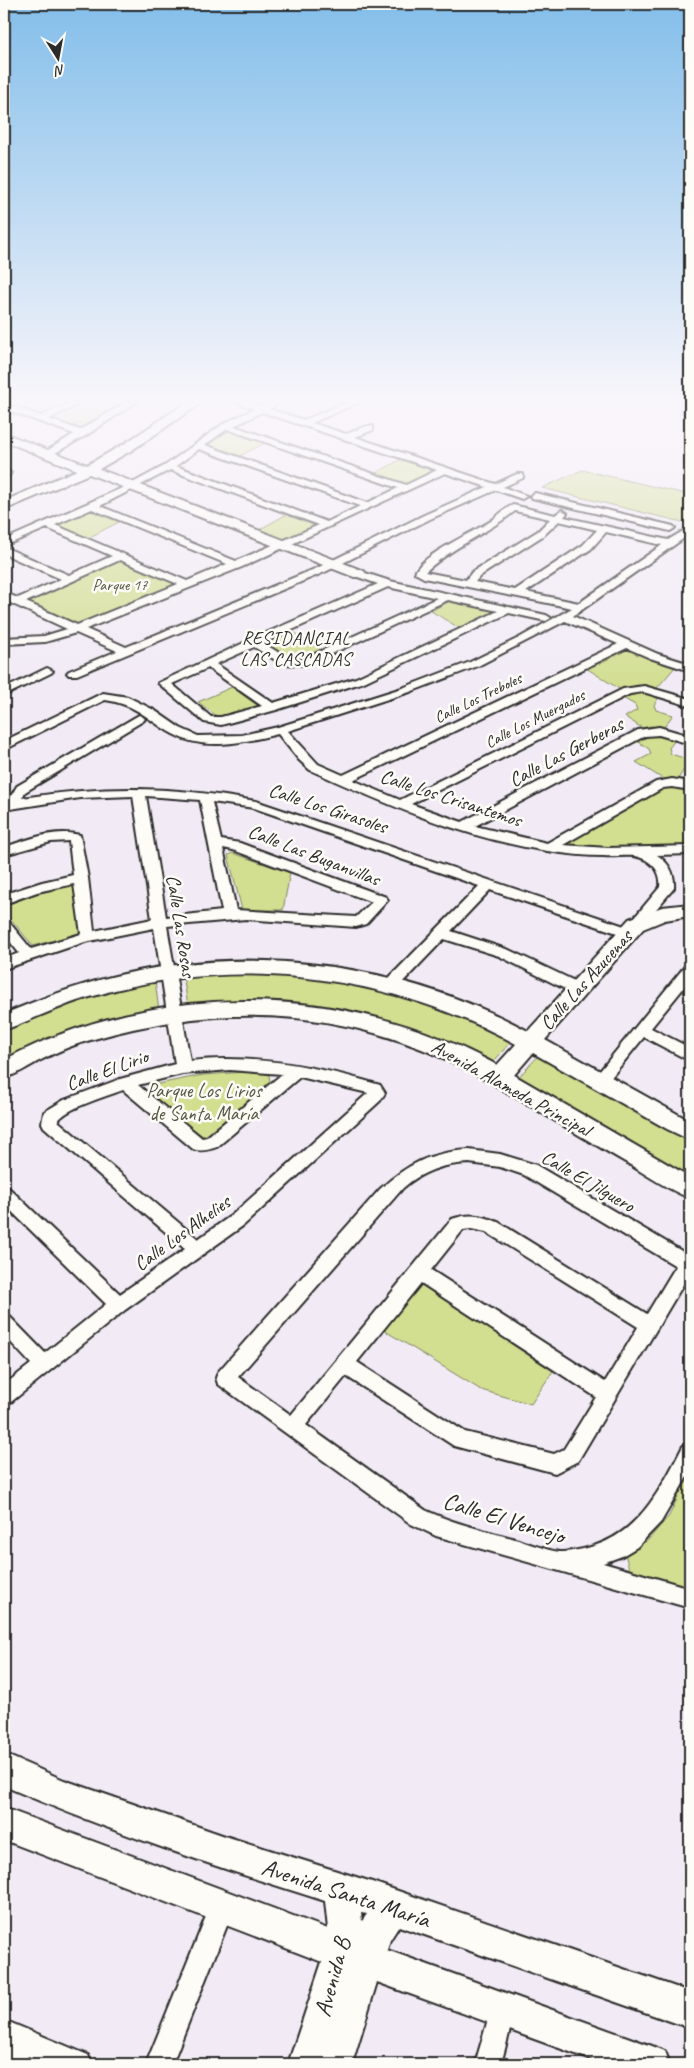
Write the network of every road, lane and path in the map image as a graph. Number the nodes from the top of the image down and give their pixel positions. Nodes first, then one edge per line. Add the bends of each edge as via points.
1 (25, 498) edge
2 (110, 498) edge
3 (160, 498) edge
4 (251, 498) edge
5 (344, 498) edge
6 (386, 498) edge
7 (471, 498) edge
8 (542, 498) edge
9 (570, 504) junction
10 (4, 506) edge
11 (92, 506) junction
12 (368, 506) junction
13 (558, 518) junction
14 (47, 525) junction
15 (327, 526) junction
16 (603, 528) junction
17 (670, 528) dead end
18 (690, 530) edge
19 (4, 543) edge
20 (671, 544) junction
21 (284, 545) junction
22 (4, 550) edge
23 (120, 556) junction
24 (333, 564) junction
25 (238, 565) junction
26 (359, 574) joint
27 (70, 579) junction
28 (469, 583) junction
29 (387, 584) junction
30 (189, 585) junction
31 (518, 592) junction
32 (4, 596) edge
33 (447, 597) junction
34 (18, 602) junction
35 (580, 606) junction
36 (508, 610) junction
37 (565, 617) junction
38 (546, 618) dead end
39 (77, 629) junction
40 (4, 641) edge
41 (254, 642) junction
42 (627, 644) junction
43 (126, 652) junction
44 (208, 663) junction
45 (690, 668) edge
46 (47, 671) dead end
47 (73, 673) dead end
48 (4, 693) edge
49 (690, 703) edge
50 (272, 708) junction
51 (139, 719) dead end
52 (281, 730) junction
53 (690, 740) edge
54 (4, 746) edge
55 (343, 780) junction
56 (690, 786) edge
57 (139, 790) junction
58 (205, 796) junction
59 (9, 805) edge
60 (400, 805) junction
61 (463, 827) junction
62 (215, 843) junction
63 (548, 847) junction
64 (690, 850) edge
65 (4, 851) edge
66 (628, 852) junction
67 (81, 878) junction
68 (667, 881) junction
69 (488, 884) junction
70 (4, 900) edge
71 (686, 910) edge
72 (230, 915) junction
73 (161, 923) junction
74 (4, 925) edge
75 (632, 928) junction
76 (441, 933) junction
77 (88, 937) junction
78 (28, 954) junction
79 (4, 964) edge
80 (169, 974) junction
81 (687, 978) edge
82 (391, 985) junction
83 (578, 989) junction
84 (175, 1013) junction
85 (4, 1022) edge
86 (641, 1029) junction
87 (531, 1042) junction
88 (690, 1055) edge
89 (183, 1068) junction
90 (4, 1070) edge
91 (298, 1070) junction
92 (499, 1077) junction
93 (600, 1081) junction
94 (125, 1083) junction
95 (377, 1093) joint
96 (690, 1131) edge
97 (690, 1188) edge
98 (4, 1194) edge
99 (197, 1249) junction
100 (689, 1264) edge
101 (419, 1272) junction
102 (120, 1305) junction
103 (4, 1323) edge
104 (650, 1324) junction
105 (344, 1364) junction
106 (44, 1365) junction
107 (225, 1378) joint
108 (607, 1394) junction
109 (4, 1396) edge
110 (293, 1427) junction
111 (690, 1452) edge
112 (685, 1476) edge
113 (561, 1562) junction
114 (690, 1598) edge
115 (4, 1770) edge
116 (4, 1824) edge
117 (338, 1888) junction
118 (222, 1908) junction
119 (396, 1908) junction
120 (354, 1956) junction
121 (690, 2010) edge
122 (502, 2011) junction
123 (13, 2037) edge
124 (12, 2064) edge
125 (79, 2064) edge
126 (159, 2064) edge
127 (306, 2064) edge
128 (334, 2064) edge
129 (488, 2064) edge
130 (652, 2064) edge

1 - 10 street
2 - 11 street
3 - 21 street
4 - 15 street
5 - 12 street
6 - 12 street
7 - 24 street
8 - 9 street
9 - 13 street
9 - 17 street
11 - 14 street
11 - 25 street
12 - 15 street
13 - 16 street
13 - 28 street via 541,533 476,574
13 - 28 street via 513,508 420,570 424,575
14 - 19 street
14 - 23 street
15 - 21 street
16 - 20 street
16 - 31 street via 587,547
18 - 20 street
20 - 35 street
21 - 24 street
21 - 25 street
22 - 27 street
23 - 27 street
23 - 30 street
24 - 26 street
24 - 43 street
25 - 30 street
26 - 29 street
27 - 34 street
28 - 31 street
29 - 33 street
29 - 41 street
30 - 39 street
31 - 35 street
32 - 34 street
33 - 36 street
33 - 41 street via 303,663 286,662
34 - 39 street
35 - 37 street
36 - 38 street
36 - 50 street via 360,680
37 - 42 street
37 - 52 street via 474,664 406,690
39 - 40 street via 39,640
39 - 43 street
41 - 44 street
42 - 45 street
42 - 55 street, Calle Los Treboles
43 - 47 street
44 - 50 street
44 - 50 street via 164,683 208,720 215,722
46 - 48 street
49 - 60 street, Calle Los Muergados via 644,689 628,691
51 - 59 street via 21,789
52 - 54 street via 242,739 196,740 124,699 103,696
52 - 55 street, Calle Los Crisantemos via 314,767
53 - 61 street, Calle Las Gerberas via 659,731 642,733
55 - 60 street, Calle Los Crisantemos
56 - 63 street via 660,785
57 - 58 street, Calle Los Girasoles
57 - 59 street, Calle Los Girasoles via 79,794
57 - 73 street, Calle Las Rosas
58 - 62 street
58 - 69 street, Calle Los Girasoles via 256,805
60 - 61 street, Calle Los Crisantemos
61 - 63 street, Calle Los Crisantemos via 507,840
62 - 72 street
62 - 72 street, Calle Las Buganvillas via 235,846 381,900 361,921 356,922
63 - 66 street, Calle Los Crisantemos
64 - 66 street, Calle Los Crisantemos
64 - 68 street via 672,856 668,862
65 - 67 street via 71,836 77,841
66 - 68 street via 658,861 664,867
67 - 70 street via 49,884
67 - 77 street
68 - 71 street via 666,904
68 - 75 street
69 - 75 street, Calle Los Girasoles
69 - 76 street
71 - 75 street, Calle Las Azucenas via 662,914
72 - 73 street, Calle Las Buganvillas
73 - 77 street, Calle Las Buganvillas
73 - 80 street, Calle Las Rosas
74 - 78 street
75 - 83 street, Calle Las Azucenas
76 - 82 street
76 - 83 street via 504,953
77 - 78 street, Calle Las Buganvillas
78 - 79 street, Calle Las Buganvillas
80 - 82 street via 271,967 358,977
80 - 84 street, Calle Las Rosas
80 - 85 street via 75,993
81 - 86 street
82 - 87 street via 464,1009
83 - 87 street, Calle Las Azucenas
84 - 89 street, Calle Las Rosas
84 - 90 street, Avenida Alameda Principal via 101,1029 52,1046
84 - 92 street, Avenida Alameda Principal via 276,1007 360,1019 428,1042
86 - 88 street
86 - 93 street
87 - 92 street, Calle Las Azucenas
87 - 93 street
89 - 91 street, Calle El Lirio via 256,1066
89 - 94 street, Calle El Lirio
91 - 94 street via 205,1145 199,1145
91 - 95 street, Calle El Lirio via 374,1089
92 - 97 street, Avenida Alameda Principal
93 - 96 street
94 - 99 street, Calle El Lirio via 56,1112 50,1116 50,1123
95 - 99 street, Calle Los Alhelies via 238,1220
98 - 102 street
99 - 102 street, Calle Los Alhelies
100 - 104 street
100 - 107 street, Calle El Jilguero via 530,1170 490,1158 457,1156 431,1161 408,1174 386,1194
101 - 104 street via 458,1224 482,1222
101 - 105 street
101 - 108 street
102 - 106 street, Calle Los Alhelies
103 - 106 street
104 - 108 street
105 - 108 street via 461,1440 555,1464 570,1455
105 - 110 street
106 - 109 street, Calle Los Alhelies
107 - 110 street, Calle El Vencejo
110 - 113 street, Calle El Vencejo via 418,1517 443,1529
111 - 112 street
112 - 113 street via 639,1534 596,1556
113 - 114 street, Calle El Vencejo
115 - 117 street, Avenida Santa María via 62,1795 225,1853
116 - 118 street
117 - 119 street, Avenida Santa María
117 - 120 street, Avenida B via 346,1933
118 - 120 street
118 - 126 street
119 - 120 street, Avenida B via 387,1914
119 - 121 street, Avenida Santa María
120 - 122 street
120 - 127 street, Avenida B via 337,1974
120 - 128 street, Avenida B
122 - 129 street
122 - 130 street
123 - 124 street
123 - 125 street

